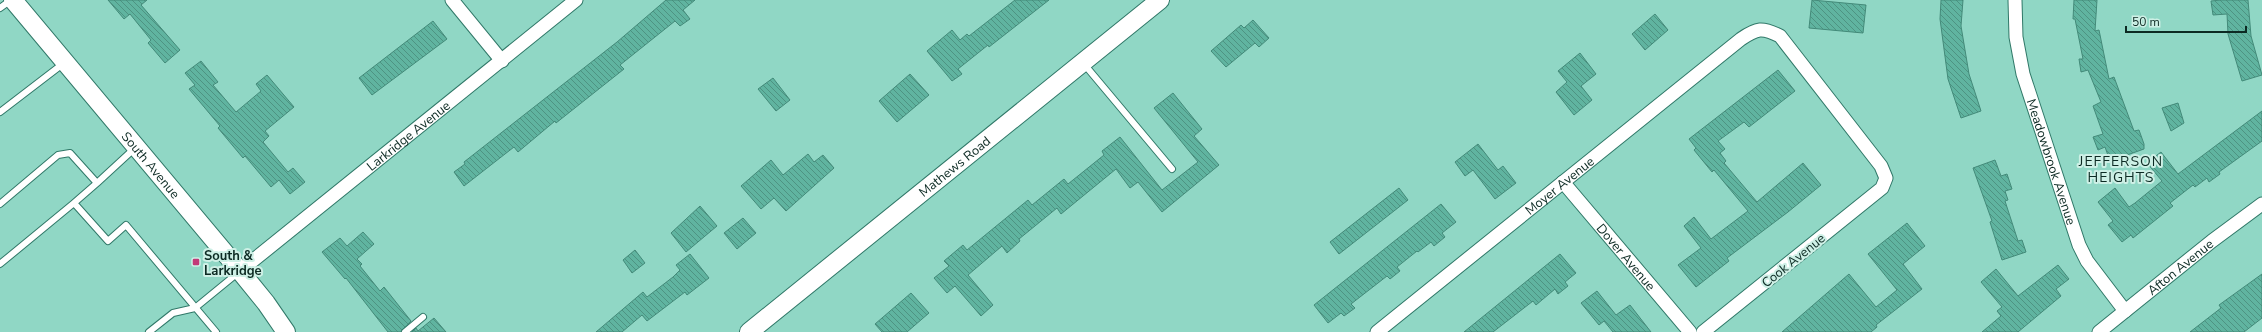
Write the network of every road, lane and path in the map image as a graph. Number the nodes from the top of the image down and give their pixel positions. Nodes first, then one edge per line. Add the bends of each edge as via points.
1 (12, 0) edge
2 (452, 0) edge
3 (576, 0) edge
4 (1160, 0) edge
5 (2015, 0) edge
6 (0, 8) edge
7 (502, 61) junction
8 (65, 62) junction
9 (1083, 62) junction
10 (0, 112) edge
11 (136, 146) junction
12 (1172, 169) dead end
13 (1563, 182) junction
14 (97, 183) junction
15 (1882, 188) joint
16 (74, 203) junction
17 (0, 204) edge
18 (2262, 204) edge
19 (0, 264) edge
20 (240, 271) junction
21 (195, 308) junction
22 (2125, 310) junction
23 (423, 317) dead end
24 (1711, 330) edge
25 (149, 332) edge
26 (216, 332) edge
27 (286, 332) edge
28 (405, 332) edge
29 (749, 332) edge
30 (1377, 332) edge
31 (1690, 332) edge
32 (2099, 332) edge

1 - 6 lane
1 - 8 street, South Avenue
2 - 7 street
3 - 7 street, Larkridge Avenue
4 - 9 street, Mathews Road
5 - 22 street, Meadowbrook Avenue via 2016,37 2022,68 2079,245 2087,261
7 - 20 street, Larkridge Avenue
8 - 10 lane
8 - 11 street, South Avenue
9 - 12 lane
9 - 29 street, Mathews Road
11 - 14 lane
11 - 20 street, South Avenue
13 - 15 street, Moyer Avenue via 1741,39 1754,30 1768,30 1780,36 1881,166 1886,178
13 - 30 street, Moyer Avenue
13 - 31 street, Dover Avenue
14 - 16 lane
14 - 17 lane via 70,153 66,152 58,155
15 - 24 street, Cook Avenue
16 - 19 lane
16 - 21 lane via 108,241 126,225
18 - 22 street, Afton Avenue
20 - 21 lane
20 - 27 street, South Avenue via 266,302
21 - 25 lane via 173,313
21 - 26 lane
22 - 32 street, Afton Avenue
23 - 28 lane

